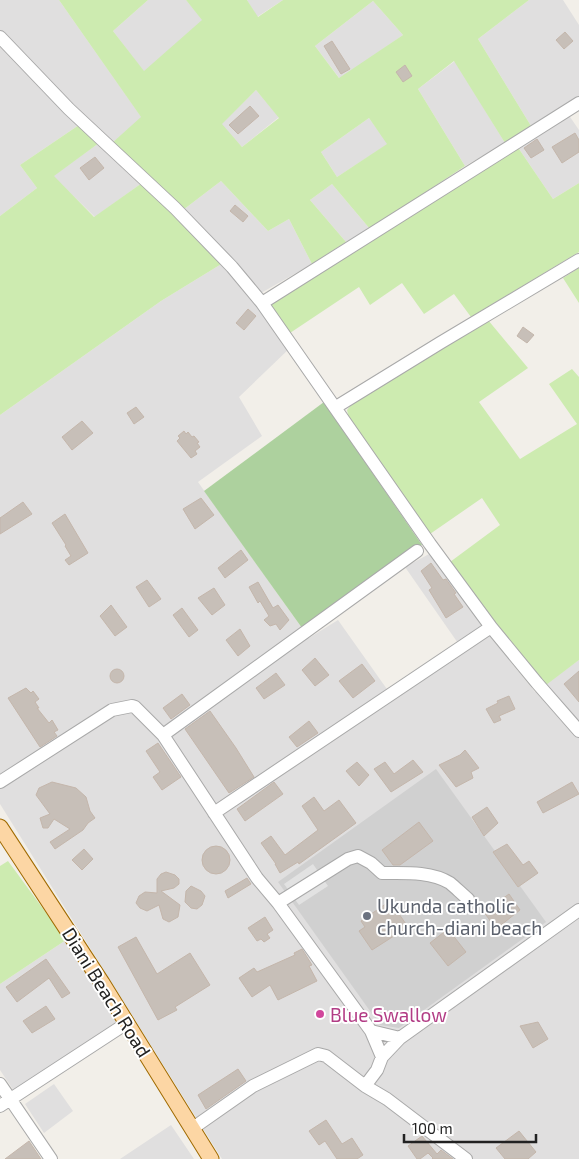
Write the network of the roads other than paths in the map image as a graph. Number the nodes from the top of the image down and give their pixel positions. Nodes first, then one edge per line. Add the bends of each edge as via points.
1 (0, 37) edge
2 (579, 102) edge
3 (579, 260) edge
4 (262, 303) junction
5 (336, 408) junction
6 (417, 551) dead end
7 (491, 627) junction
8 (579, 731) edge
9 (163, 735) junction
10 (0, 782) edge
11 (214, 813) junction
12 (0, 827) edge
13 (468, 899) dead end
14 (278, 904) junction
15 (579, 910) edge
16 (127, 1023) junction
17 (371, 1031) junction
18 (400, 1038) junction
19 (382, 1057) junction
20 (0, 1084) edge
21 (365, 1086) junction
22 (5, 1103) edge
23 (193, 1128) junction
24 (51, 1159) edge
25 (211, 1159) edge
26 (466, 1159) edge

1 - 4 street via 69,109 175,208
2 - 4 street
3 - 5 street
4 - 5 street
5 - 7 street
6 - 9 street
7 - 8 street
7 - 11 street
9 - 10 street via 135,707 112,710
9 - 11 street
11 - 14 street
12 - 16 main road, Diani Beach Road
13 - 14 street via 445,880 382,873 358,856 348,859
14 - 17 street
15 - 18 street
16 - 22 street
16 - 23 main road, Diani Beach Road
17 - 18 street
17 - 19 street
18 - 19 street
19 - 21 street
20 - 22 street
21 - 23 street via 326,1056 318,1054 253,1086
21 - 26 street
22 - 24 street
23 - 25 main road, Diani Beach Road

